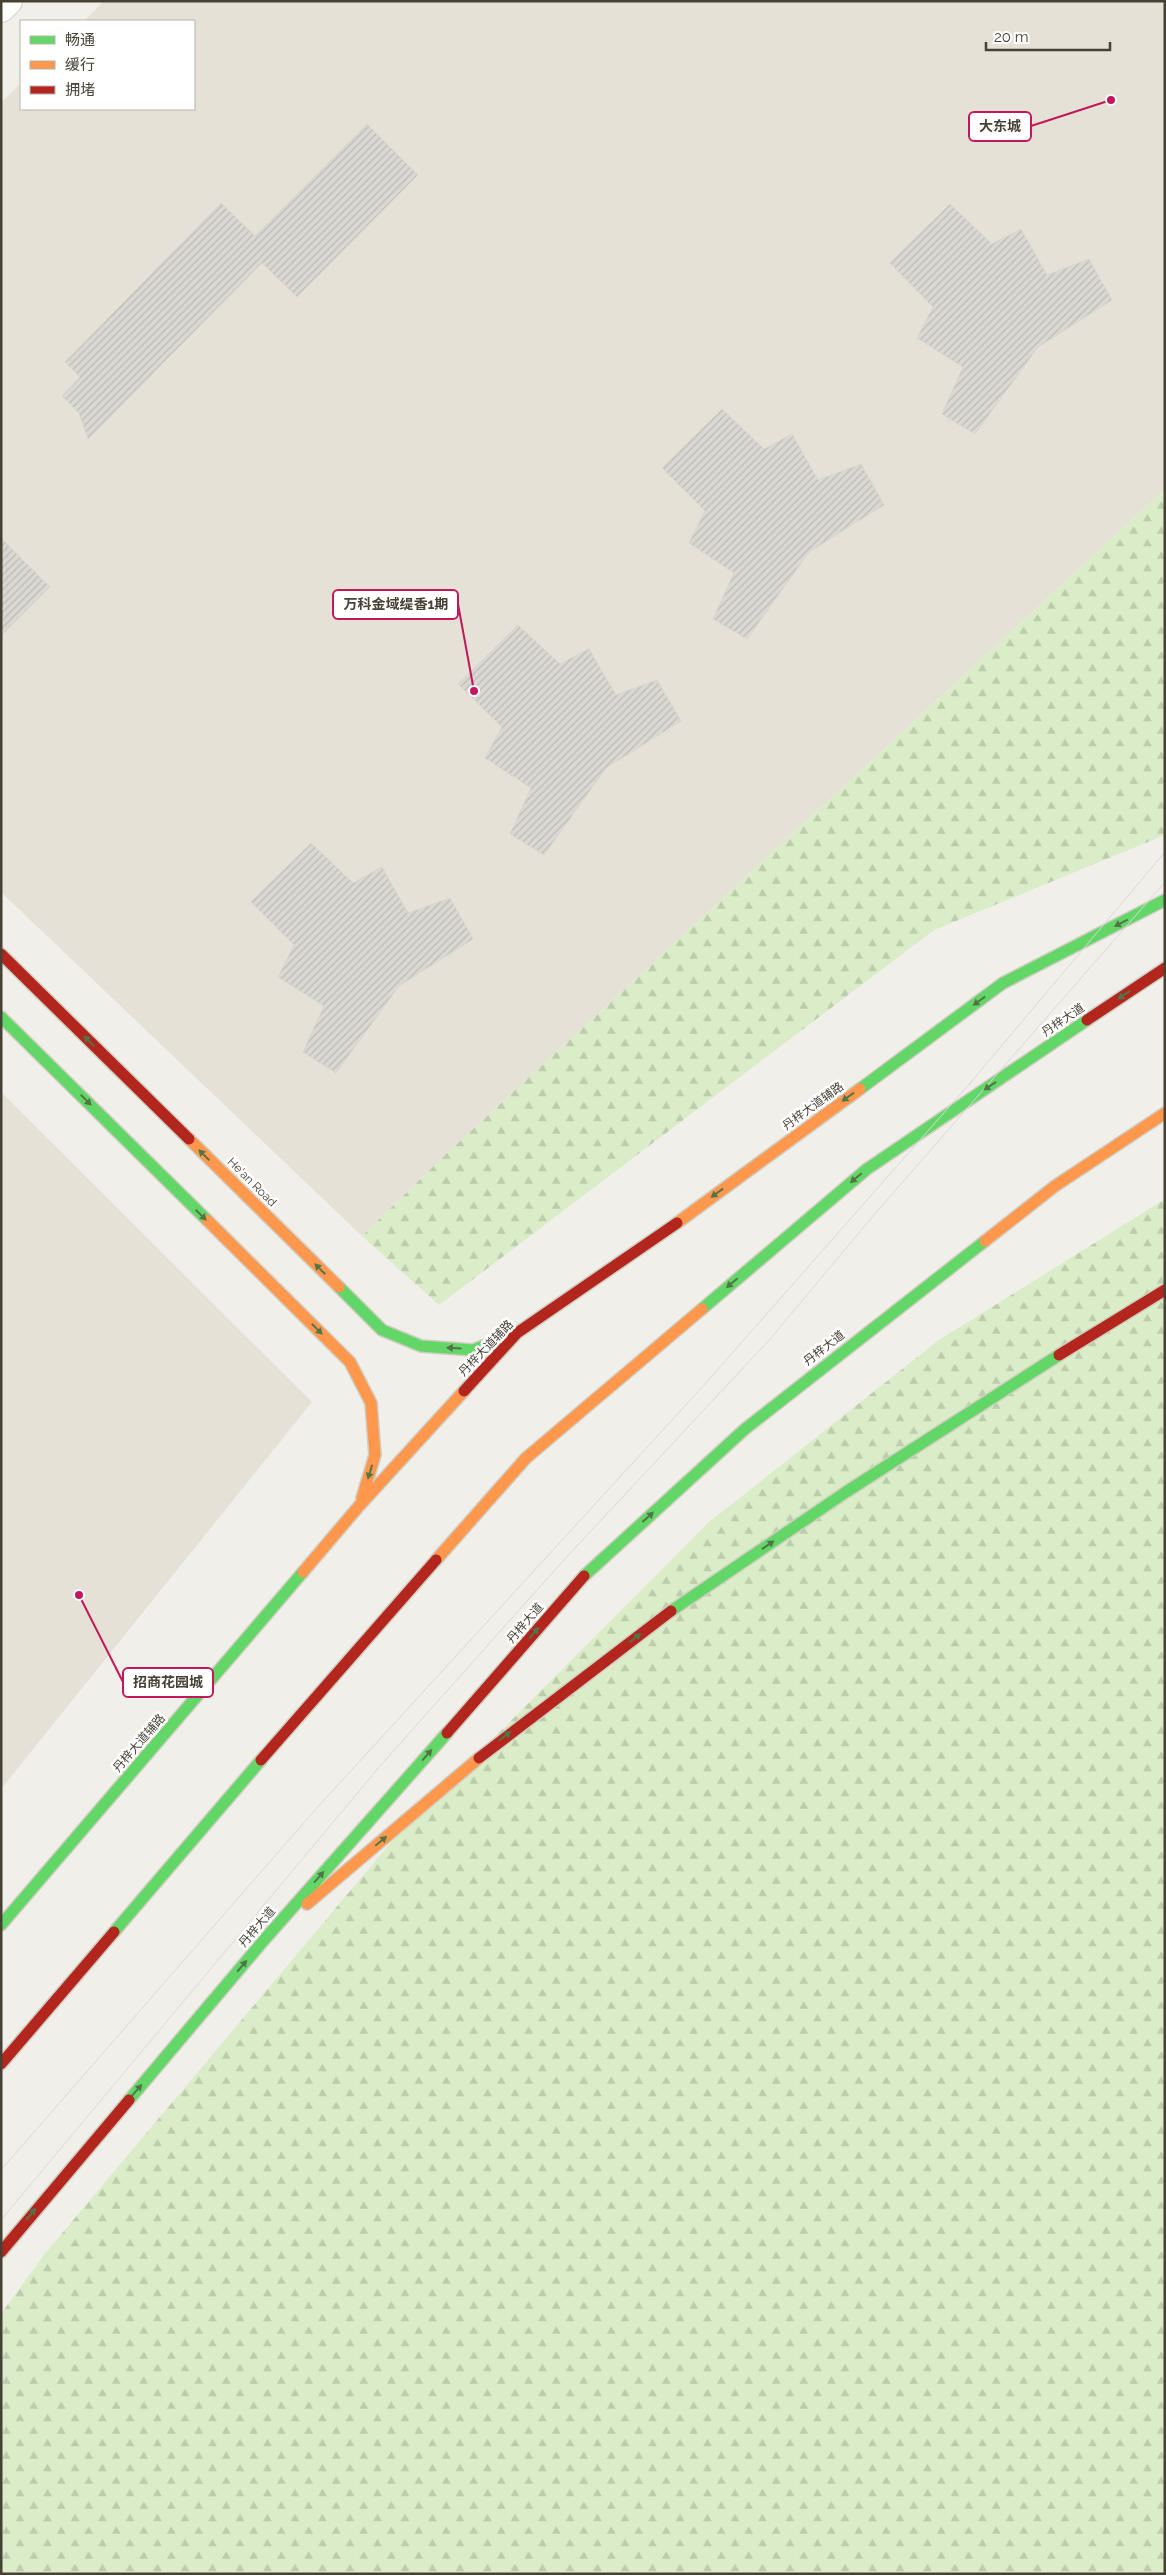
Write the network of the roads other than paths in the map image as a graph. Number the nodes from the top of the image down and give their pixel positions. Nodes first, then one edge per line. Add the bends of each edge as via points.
1 (8, 1) edge
2 (1, 8) edge
3 (1165, 900) edge
4 (1, 954) edge
5 (1165, 968) edge
6 (1, 1017) edge
7 (1165, 1113) edge
8 (1165, 1290) edge
9 (517, 1333) junction
10 (359, 1506) junction
11 (1, 1925) edge
12 (264, 1940) junction
13 (1, 2064) edge
14 (1, 2252) edge

1 - 2 street
3 -> 9 main road, 丹梓大道辅路 via 1004,983 690,1214
9 -> 4 main road, He'an Road via 473,1350 421,1346 382,1330
5 -> 13 main road, 丹梓大道 via 867,1168 526,1458
6 -> 10 main road via 350,1362 371,1404 375,1455
12 -> 7 main road, 丹梓大道 via 590,1570 760,1417 1055,1186
12 -> 8 main road via 500,1740 670,1612 846,1492
9 - 10 main road, 丹梓大道辅路
10 - 11 main road, 丹梓大道辅路
14 -> 12 main road, 丹梓大道

